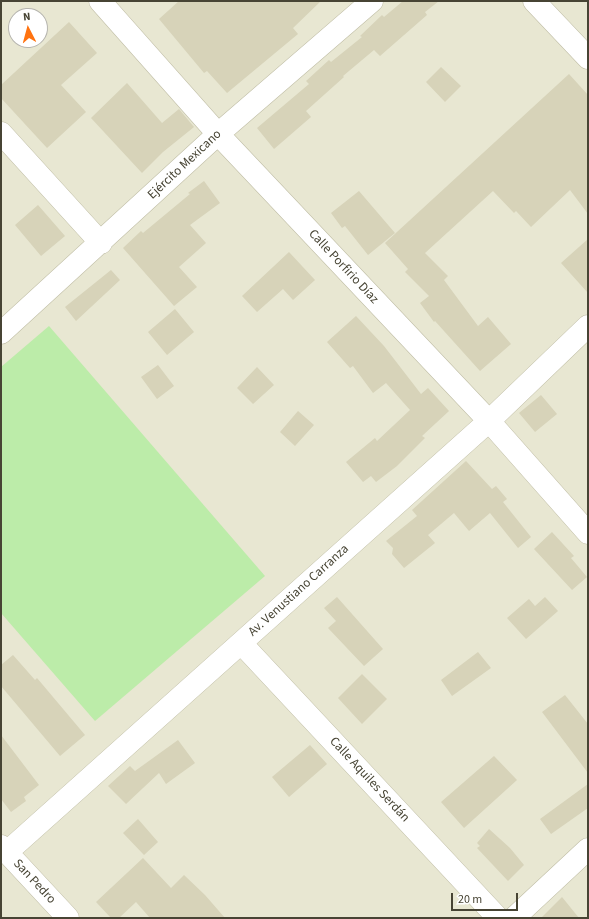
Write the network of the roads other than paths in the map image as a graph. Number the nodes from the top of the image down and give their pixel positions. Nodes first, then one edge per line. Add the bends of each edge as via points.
1 (100, 1) edge
2 (372, 1) edge
3 (534, 1) edge
4 (588, 58) edge
5 (1, 133) edge
6 (218, 134) junction
7 (101, 243) junction
8 (588, 326) edge
9 (1, 333) edge
10 (489, 421) junction
11 (588, 533) edge
12 (240, 643) junction
13 (588, 849) edge
14 (4, 850) edge
15 (68, 918) edge
16 (498, 918) edge
17 (514, 918) edge

1 - 6 street, Calle Porfirio Díaz
2 - 6 street, Ejército Mexicano
3 - 4 street
5 - 7 street
6 - 7 street, Ejército Mexicano
6 - 10 street, Calle Porfirio Díaz
7 - 9 street, Ejército Mexicano
8 - 10 street, Av. Venustiano Carranza
10 - 11 street, Calle Porfirio Díaz
10 - 12 street, Av. Venustiano Carranza
12 - 14 street, Av. Venustiano Carranza
12 - 16 street, Calle Aquiles Serdán
13 - 17 street
14 - 15 street, San Pedro

